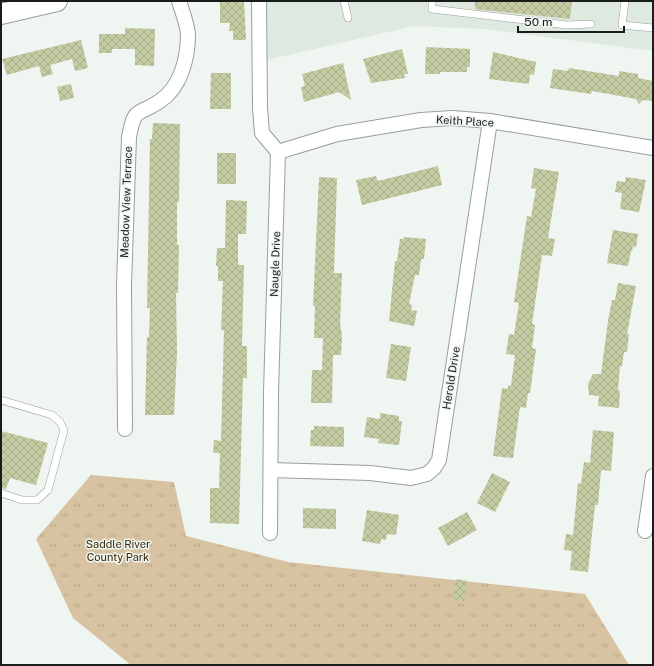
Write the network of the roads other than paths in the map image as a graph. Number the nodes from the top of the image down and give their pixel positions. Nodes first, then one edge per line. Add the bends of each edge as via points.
1 (57, 1) edge
2 (179, 1) edge
3 (258, 1) edge
4 (344, 1) edge
5 (626, 1) edge
6 (432, 3) dead end
7 (1, 14) edge
8 (348, 18) dead end
9 (592, 24) dead end
10 (653, 28) edge
11 (490, 122) junction
12 (653, 148) edge
13 (278, 152) junction
14 (1, 400) edge
15 (125, 429) dead end
16 (271, 470) junction
17 (653, 476) edge
18 (1, 494) edge
19 (645, 531) dead end
20 (270, 533) dead end

1 - 7 main road
2 - 15 street, Meadow View Terrace via 188,32 183,70 175,86 161,101 138,112 132,120 129,137 123,308
3 - 13 street via 262,133
4 - 8 lane
5 - 10 lane via 622,25
6 - 9 lane via 432,9 451,12 567,25
11 - 12 street, Keith Place
11 - 13 street, Keith Place via 452,118 421,120 337,134
11 - 16 street, Herold Drive via 439,460 434,468 427,474 411,478 370,473
13 - 16 street, Naugle Drive
14 - 18 lane via 52,415 64,430 48,490 37,500 22,500
16 - 20 street, Naugle Drive
17 - 19 street

